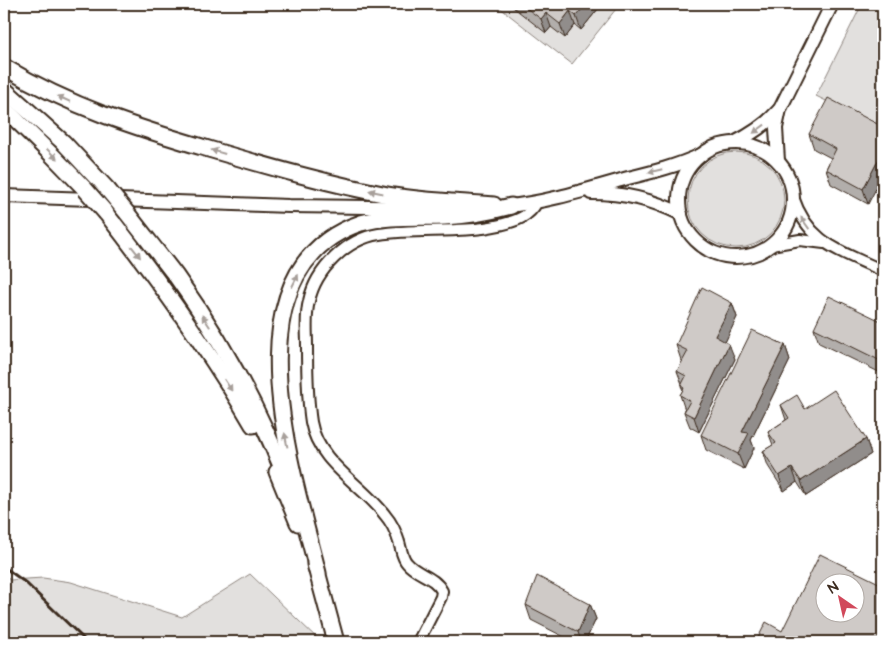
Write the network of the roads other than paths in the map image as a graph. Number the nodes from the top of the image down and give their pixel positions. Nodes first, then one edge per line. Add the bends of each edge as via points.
1 (832, 4) edge
2 (4, 67) edge
3 (4, 89) edge
4 (4, 108) edge
5 (780, 109) junction
6 (734, 143) junction
7 (701, 155) junction
8 (778, 161) junction
9 (576, 194) junction
10 (4, 196) edge
11 (793, 197) junction
12 (536, 202) junction
13 (511, 206) junction
14 (681, 214) junction
15 (825, 243) junction
16 (771, 245) junction
17 (883, 271) edge
18 (318, 573) junction
19 (336, 642) edge
20 (418, 642) edge

1 - 5 main road
13 -> 2 highway via 398,196 266,166 107,117 64,99
18 -> 3 highway, bridge via 286,476 250,400 207,322 176,276 108,190 63,142
4 -> 18 highway, bridge via 106,213 188,322 247,416 279,476
5 -> 6 main road via 755,132
5 - 8 main road via 776,128
6 - 7 main road
6 - 8 main road via 765,151
7 -> 9 main road via 669,168
7 - 14 main road via 682,182
8 - 11 main road via 791,184
9 - 12 main road
9 - 14 main road via 605,193 642,198
10 - 13 main road via 289,206
15 -> 11 street via 805,223
11 - 16 main road via 788,224
12 - 13 main road
12 - 20 street via 524,217 498,225 362,238 334,258 318,280 309,301 306,318 308,391 311,423 317,441 387,517 406,562 434,581 442,591
18 -> 13 highway via 280,404 282,322 295,279 308,259 323,245 363,223 390,218 466,216
14 - 16 main road via 690,233 713,252 743,257
15 - 16 street via 800,240
15 - 17 street
18 - 19 highway

